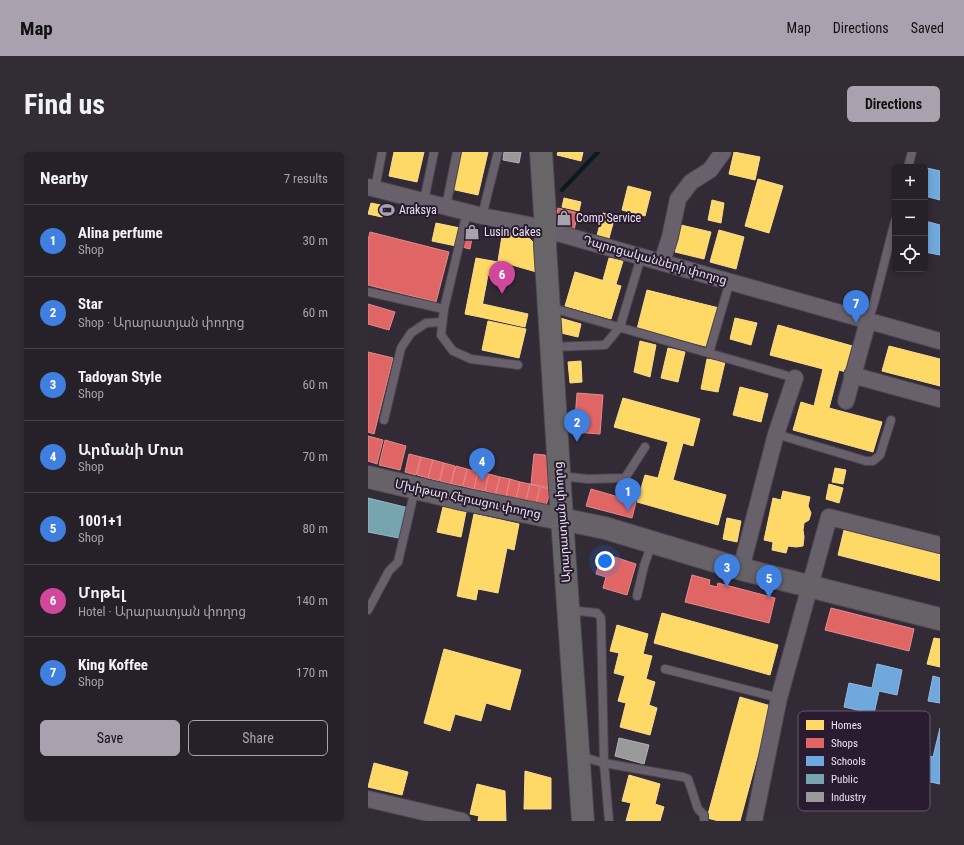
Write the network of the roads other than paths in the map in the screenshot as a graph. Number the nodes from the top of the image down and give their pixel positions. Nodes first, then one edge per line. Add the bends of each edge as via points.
1 (382, 152) edge
2 (434, 152) edge
3 (457, 152) edge
4 (498, 152) edge
5 (541, 152) edge
6 (723, 152) edge
7 (912, 152) edge
8 (909, 164) edge
9 (371, 188) edge
10 (424, 201) junction
11 (446, 206) junction
12 (467, 212) junction
13 (482, 216) junction
14 (546, 230) junction
15 (892, 233) edge
16 (641, 257) junction
17 (662, 262) junction
18 (730, 281) junction
19 (368, 292) edge
20 (549, 307) junction
21 (444, 309) junction
22 (868, 321) junction
23 (442, 322) junction
24 (620, 327) junction
25 (940, 341) edge
26 (551, 347) junction
27 (709, 353) junction
28 (518, 365) dead end
29 (852, 375) junction
30 (795, 378) joint
31 (940, 399) edge
32 (846, 401) dead end
33 (384, 420) dead end
34 (891, 420) dead end
35 (776, 434) junction
36 (645, 448) dead end
37 (559, 476) junction
38 (368, 477) edge
39 (416, 488) junction
40 (562, 519) junction
41 (652, 542) junction
42 (940, 545) edge
43 (741, 569) junction
44 (809, 586) junction
45 (637, 596) dead end
46 (368, 610) edge
47 (568, 610) junction
48 (940, 618) edge
49 (665, 669) dead end
50 (779, 698) junction
51 (578, 756) junction
52 (604, 763) junction
53 (368, 799) edge
54 (462, 821) edge
55 (583, 821) edge
56 (609, 821) edge
57 (704, 821) edge
58 (754, 821) edge

1 - 9 lane
2 - 10 lane
3 - 11 lane
4 - 13 lane
5 - 14 main road, Արարատյան փողոց
6 - 17 street via 710,170 691,182 678,199
7 - 8 lane
9 - 10 street, Դպրոցականների փողոց
10 - 11 street, Դպրոցականների փողոց
11 - 12 street, Դպրոցականների փողոց
12 - 13 street, Դպրոցականների փողոց
12 - 21 lane
13 - 14 street, Դպրոցականների փողոց
14 - 16 street, Դպրոցականների փողոց
14 - 20 main road, Արարատյան փողոց
15 - 22 lane
16 - 17 street, Դպրոցականների փողոց
16 - 24 lane
17 - 18 street, Դպրոցականների փողոց
18 - 22 street, Դպրոցականների փողոց
18 - 27 lane
19 - 21 lane
20 - 24 lane
20 - 26 main road, Արարատյան փողոց
21 - 23 lane
22 - 25 street, Դպրոցականների փողոց
22 - 29 street
23 - 28 lane via 441,334 453,351 471,359
23 - 33 lane via 426,323 421,326 411,333 401,348
24 - 26 lane via 606,345
24 - 27 lane
26 - 37 main road, Արարատյան փողոց
27 - 30 lane
29 - 31 street
29 - 32 street
30 - 35 street
34 - 35 lane via 880,455 873,461
35 - 43 street
36 - 37 lane via 625,478
37 - 40 main road, Արարատյան փողոց
38 - 39 street, Մխիթար Հերացու փողոց
39 - 40 street, Մխիթար Հերացու փողոց
39 - 46 lane via 398,562 389,571
40 - 41 street, Մխիթար Հերացու փողոց
40 - 47 main road, Արարատյան փողոց
41 - 43 street, Մխիթար Հերացու փողոց
41 - 45 lane
42 - 44 street via 829,517
43 - 44 street, Մխիթար Հերացու փողոց
44 - 48 street, Մխիթար Հերացու փողոց
44 - 50 street
47 - 51 main road, Արարատյան փողոց
47 - 52 lane via 597,613 601,618
49 - 50 lane
50 - 58 street
51 - 52 lane
51 - 55 main road, Արարատյան փողոց
52 - 56 lane
52 - 57 lane via 688,779 698,809 704,815
53 - 54 street

